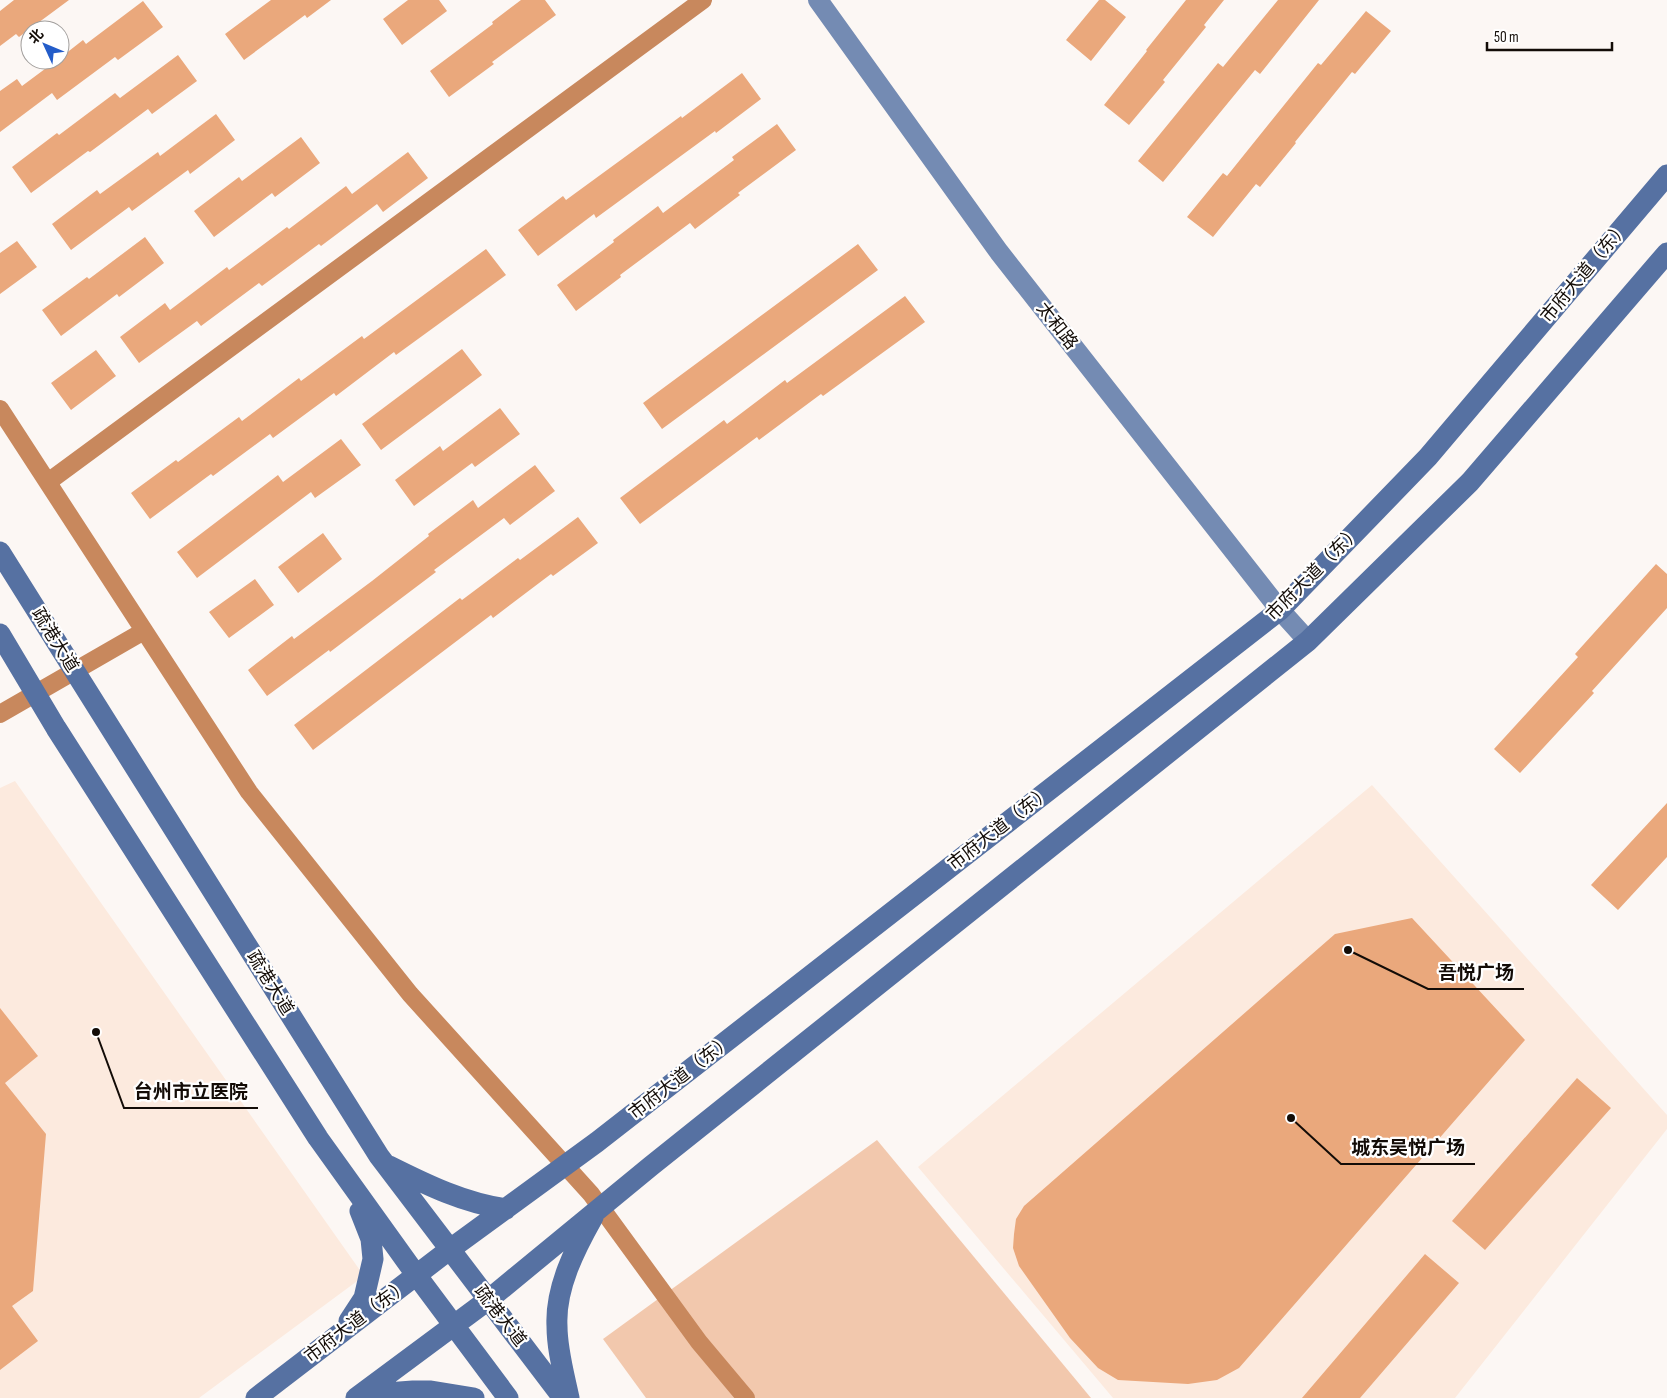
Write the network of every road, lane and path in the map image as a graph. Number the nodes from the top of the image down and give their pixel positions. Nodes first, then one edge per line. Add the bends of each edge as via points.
1 (818, 0) edge
2 (1667, 175) edge
3 (1667, 253) edge
4 (0, 552) edge
5 (1280, 610) junction
6 (0, 634) edge
7 (1308, 641) junction
8 (384, 1164) junction
9 (349, 1181) junction
10 (506, 1209) junction
11 (596, 1211) junction
12 (449, 1250) junction
13 (417, 1276) junction
14 (488, 1300) junction
15 (453, 1326) junction
16 (341, 1333) junction
17 (358, 1396) edge
18 (256, 1398) edge
19 (474, 1398) edge
20 (508, 1398) edge
21 (563, 1398) edge
22 (569, 1398) edge

1 - 5 street, 太和路 via 999,252
2 - 5 main road, 市府大道（东） via 1428,457
3 - 7 main road via 1470,482
4 - 8 main road, 疏港大道
5 - 7 street, 太和路
5 - 10 main road, 市府大道（东） via 597,1142
6 - 9 main road via 56,728 318,1138
7 - 11 main road
8 - 10 main road via 457,1197
8 - 12 main road, 疏港大道
9 - 13 main road
9 - 16 main road via 372,1239 373,1259 364,1298
10 - 12 main road, 市府大道（东）
11 - 14 main road
11 - 22 main road via 559,1294 556,1325
12 - 13 main road, 市府大道（东）
12 - 14 main road, 疏港大道
13 - 15 main road
13 - 16 main road, 市府大道（东）
14 - 15 main road
14 - 21 main road, 疏港大道
15 - 17 main road
15 - 20 main road
16 - 18 main road, 市府大道（东）
17 - 19 main road via 413,1391

